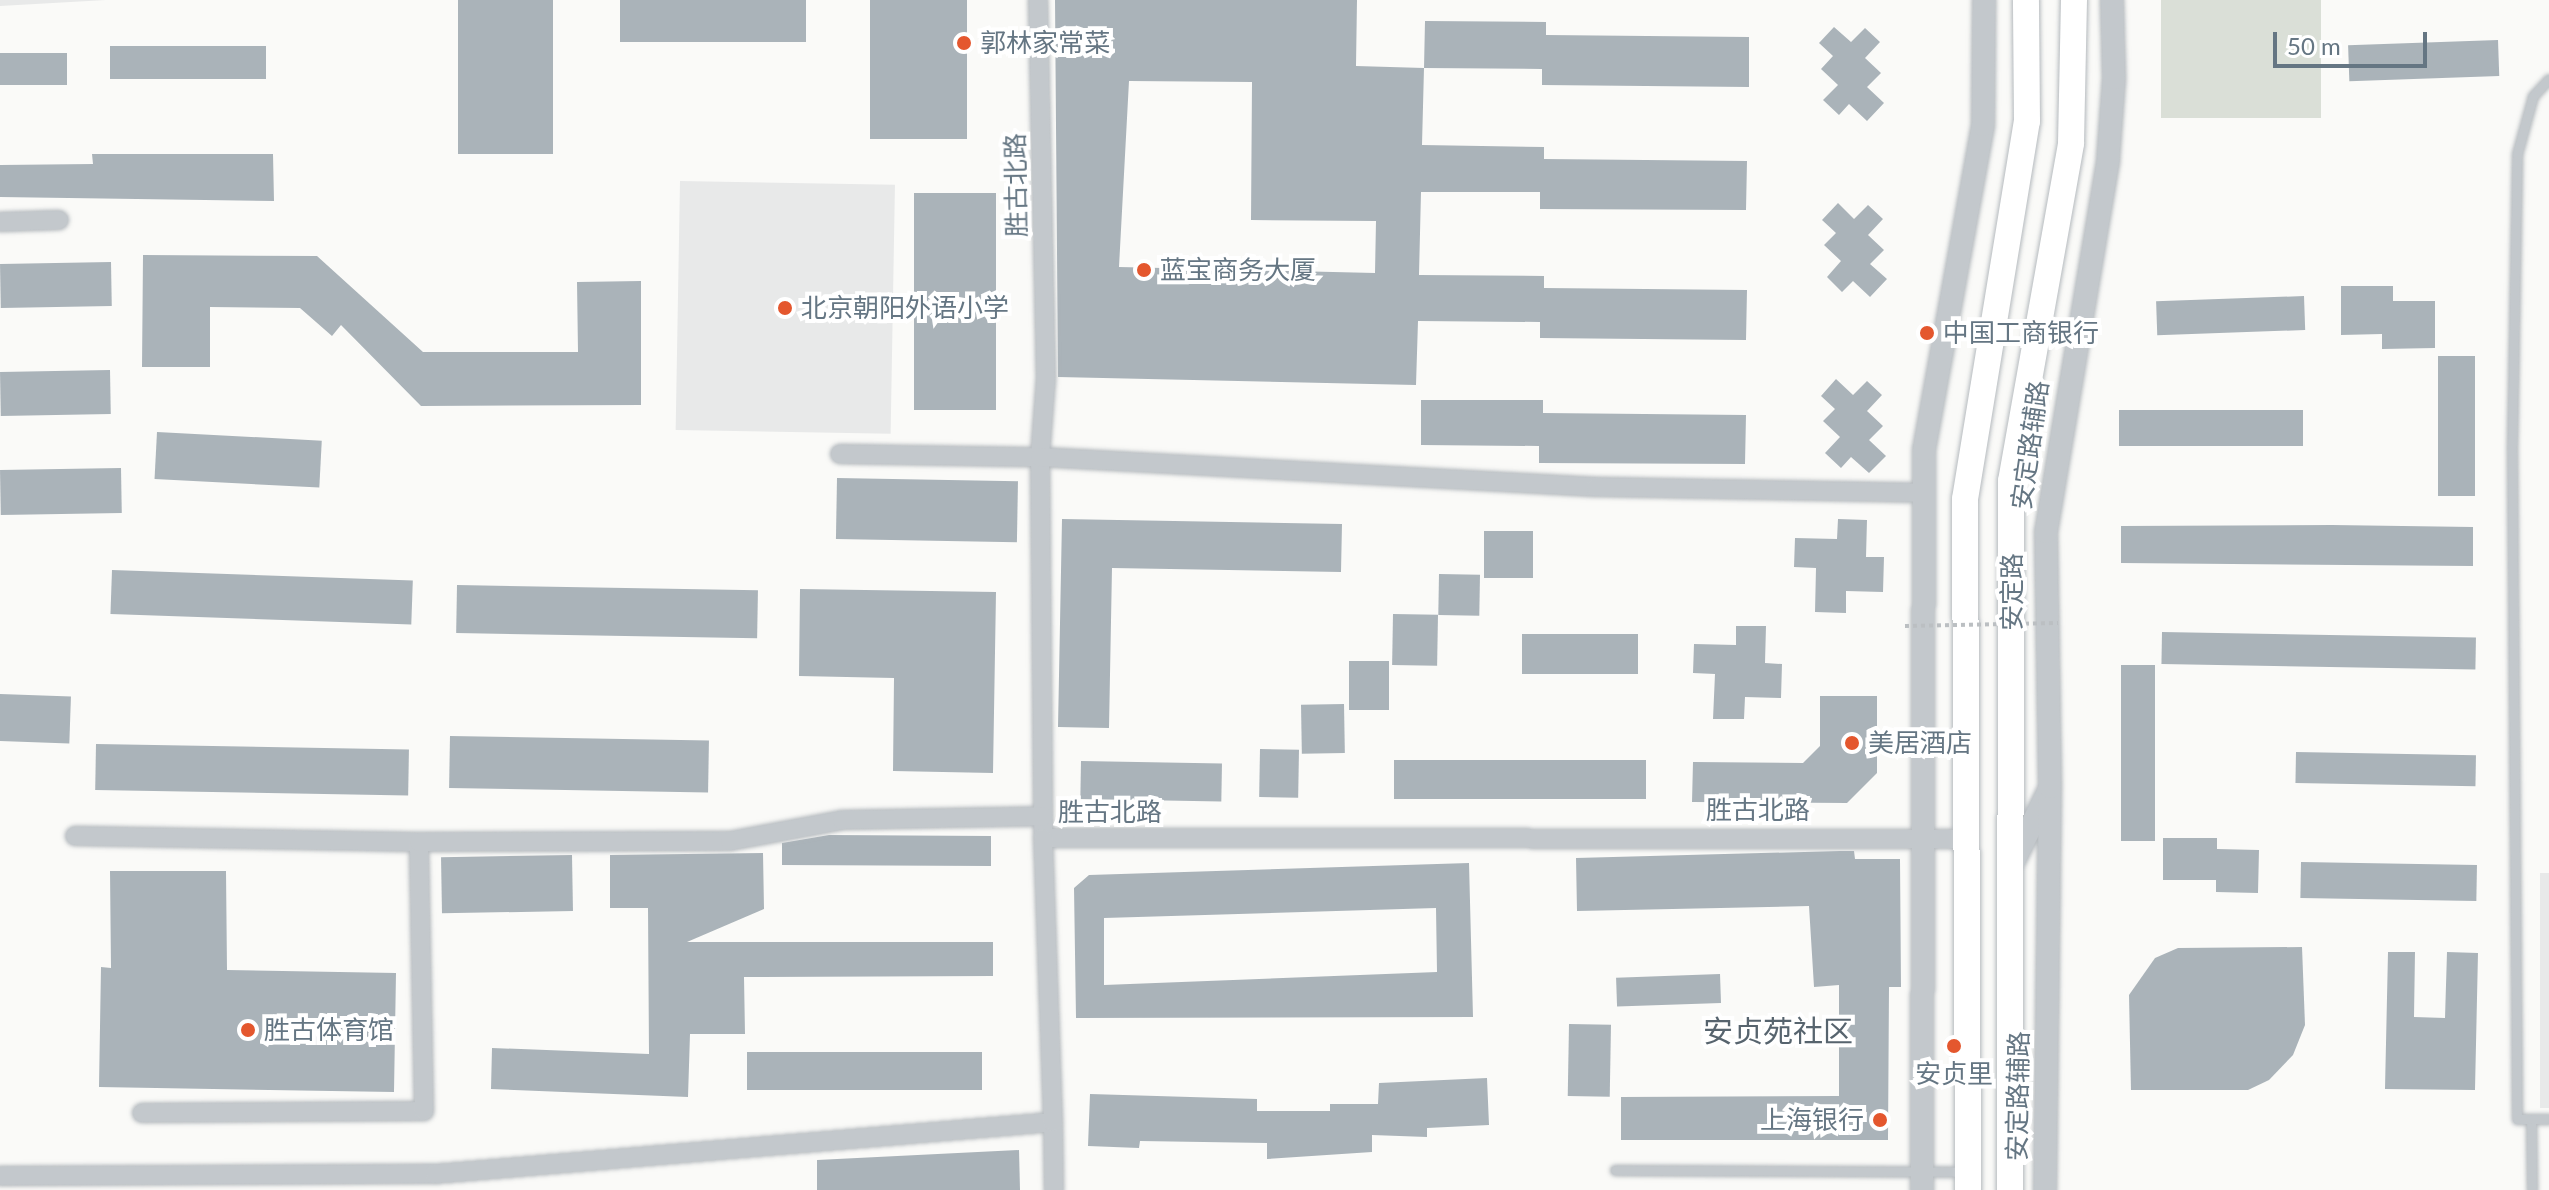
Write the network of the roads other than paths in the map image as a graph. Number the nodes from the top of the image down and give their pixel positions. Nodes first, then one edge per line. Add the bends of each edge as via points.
1 (1038, 0) edge
2 (1984, 0) edge
3 (2026, 0) edge
4 (2074, 0) edge
5 (2112, 0) edge
6 (2549, 79) edge
7 (59, 220) dead end
8 (0, 222) edge
9 (840, 454) dead end
10 (1040, 457) junction
11 (1924, 493) junction
12 (2050, 787) junction
13 (1043, 816) junction
14 (1924, 835) junction
15 (75, 836) dead end
16 (1043, 838) junction
17 (1967, 839) junction
18 (419, 842) junction
19 (2013, 863) junction
20 (142, 1113) dead end
21 (2531, 1119) junction
22 (2549, 1119) edge
23 (1053, 1122) junction
24 (1615, 1170) dead end
25 (0, 1176) edge
26 (1968, 1181) edge
27 (302, 1182) edge
28 (1922, 1182) edge
29 (30, 1183) edge
30 (1054, 1190) edge
31 (2010, 1190) edge
32 (2045, 1190) edge
33 (2532, 1190) edge

1 - 10 street, 胜古北路 via 1046,377
2 - 11 street via 1983,125 1932,396
3 - 17 main road, 安定路 via 2027,121 1965,499
4 - 19 main road, 安定路 via 2071,143 2011,481
5 - 12 street, 安定路辅路 via 2108,160 2046,532
6 - 21 lane via 2533,96 2517,154 2512,445 2517,1119
7 - 8 street
9 - 10 street
10 - 11 street via 1596,487
10 - 13 street, 胜古北路
11 - 14 street
12 - 19 street
12 - 32 street, 安定路辅路
13 - 16 street, 胜古北路
13 - 18 street via 842,820 730,841
14 - 16 street, 胜古北路
14 - 17 street, 胜古北路
14 - 28 street
15 - 18 street
16 - 23 street
17 - 26 main road, 安定路
18 - 20 street via 424,1111
19 - 31 main road, 安定路
21 - 22 lane
21 - 33 lane
23 - 27 street
23 - 30 street
24 - 28 lane
25 - 29 street
26 - 28 lane
27 - 29 street

